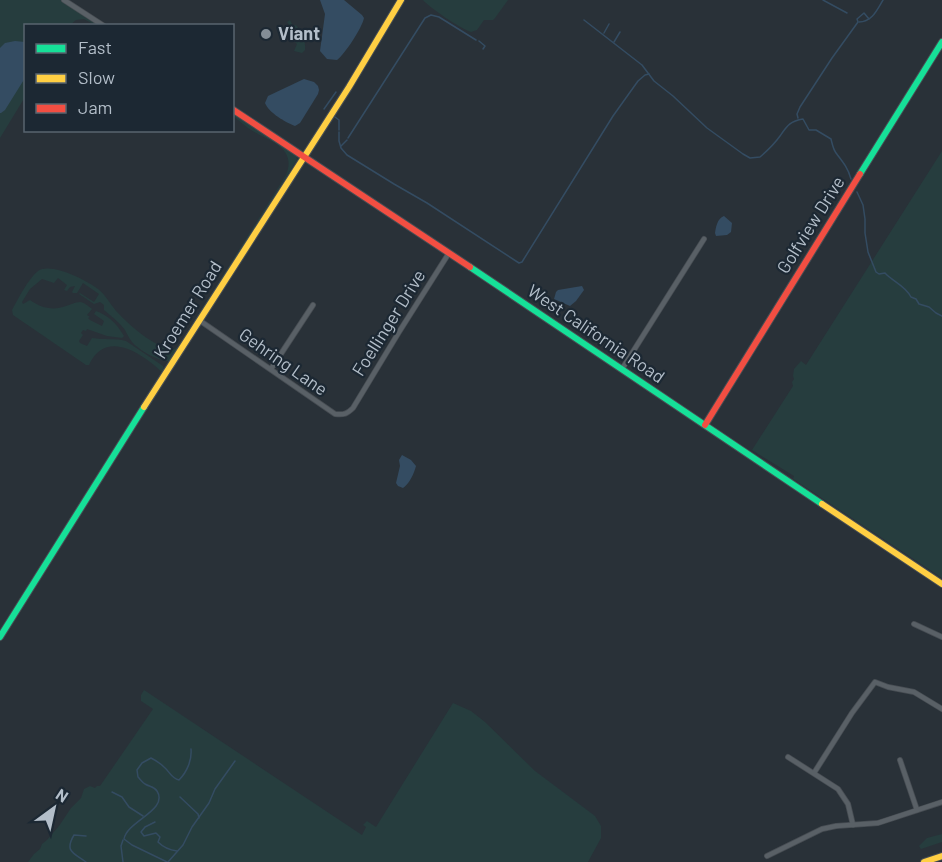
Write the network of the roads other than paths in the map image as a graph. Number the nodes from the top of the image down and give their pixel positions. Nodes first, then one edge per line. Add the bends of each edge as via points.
1 (64, 0) edge
2 (400, 0) edge
3 (101, 24) edge
4 (942, 42) edge
5 (234, 110) edge
6 (304, 156) junction
7 (704, 239) dead end
8 (449, 253) junction
9 (313, 305) dead end
10 (199, 320) junction
11 (271, 369) junction
12 (622, 369) junction
13 (353, 408) joint
14 (705, 425) junction
15 (942, 585) edge
16 (914, 624) dead end
17 (0, 637) edge
18 (942, 638) edge
19 (942, 709) edge
20 (788, 757) dead end
21 (900, 760) dead end
22 (814, 773) junction
23 (942, 802) edge
24 (917, 810) junction
25 (853, 825) junction
26 (767, 856) dead end
27 (942, 856) edge
28 (924, 862) edge

1 - 3 street
2 - 6 main road, Kroemer Road
4 - 14 main road, Golfview Drive
5 - 6 main road, West California Road
6 - 8 main road, West California Road
6 - 10 main road, Kroemer Road
7 - 12 street
8 - 12 main road, West California Road
8 - 13 street, Foellinger Drive
9 - 11 street
10 - 11 street, Gehring Lane
10 - 17 main road, Kroemer Road
11 - 13 street, Gehring Lane via 335,414 348,413
12 - 14 main road, West California Road
14 - 15 main road, West California Road
16 - 18 street
19 - 22 street via 914,692 875,682
20 - 22 street
21 - 24 street
22 - 25 street via 842,793
23 - 24 street
24 - 25 street via 878,823
25 - 26 street via 828,827
27 - 28 main road

